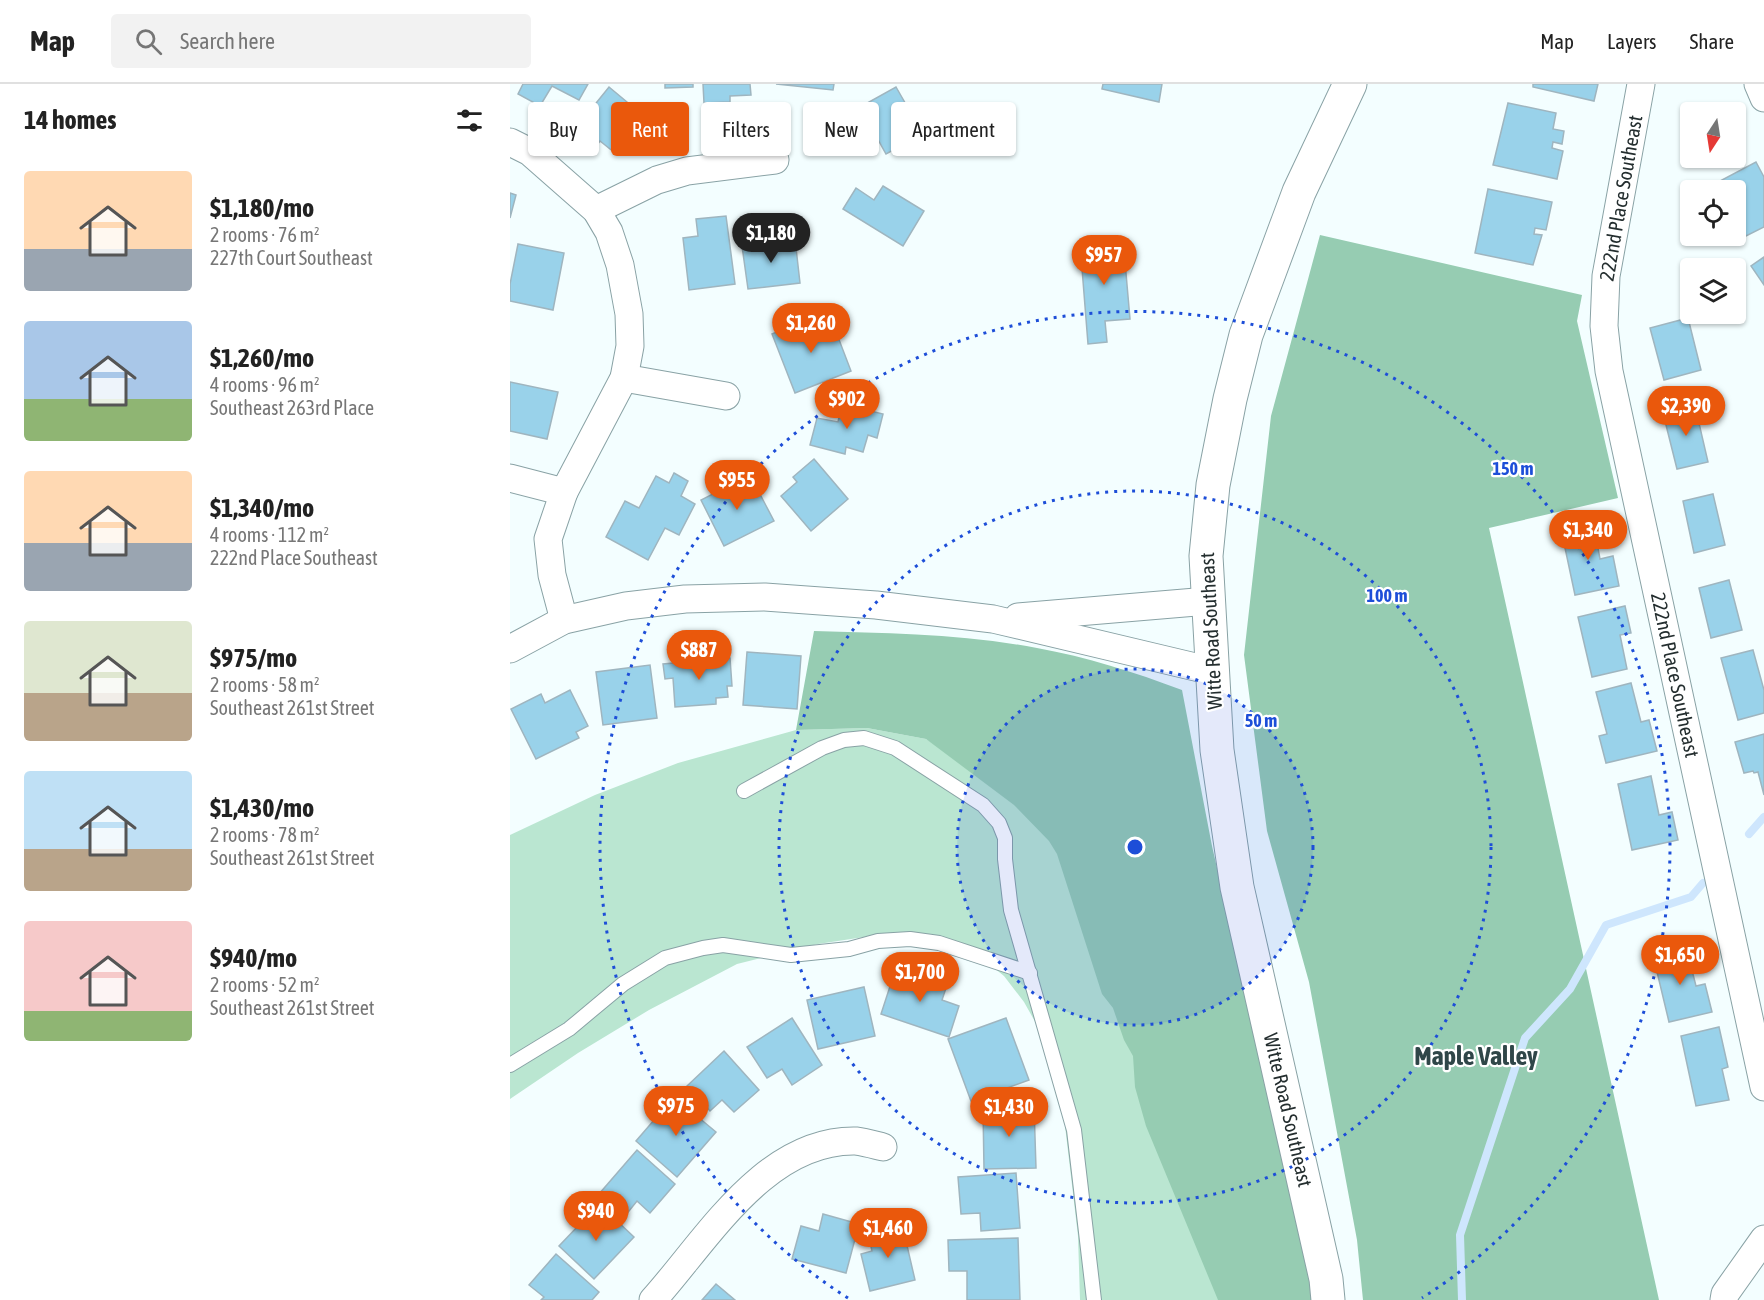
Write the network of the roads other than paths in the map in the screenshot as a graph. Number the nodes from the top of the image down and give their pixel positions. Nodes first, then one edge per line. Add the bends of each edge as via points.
1 (1350, 84) edge
2 (1641, 84) edge
3 (1758, 84) edge
4 (1764, 98) edge
5 (510, 142) edge
6 (775, 160) dead end
7 (596, 210) junction
8 (624, 378) junction
9 (726, 396) dead end
10 (510, 478) edge
11 (564, 492) junction
12 (1208, 601) junction
13 (993, 619) junction
14 (564, 620) junction
15 (510, 649) edge
16 (1212, 671) junction
17 (744, 791) dead end
18 (1030, 973) junction
19 (510, 1065) edge
20 (1764, 1087) edge
21 (883, 1147) dead end
22 (1764, 1239) edge
23 (653, 1300) edge
24 (1094, 1300) edge
25 (1328, 1300) edge
26 (1724, 1300) edge

1 - 12 street, Witte Road Southeast via 1299,192 1246,335 1214,485 1206,556
2 - 20 street, 222nd Place Southeast via 1606,276 1604,326 1608,371
3 - 4 street
5 - 7 street via 530,152
6 - 7 street via 687,171 657,180
7 - 8 street via 616,254 629,314 630,346
8 - 9 street
8 - 11 street
10 - 11 street
11 - 14 street via 548,550
12 - 13 street
12 - 16 street, Witte Road Southeast
13 - 14 street via 765,597 685,599 626,606
13 - 16 street
14 - 15 street
16 - 25 street, Witte Road Southeast via 1217,750 1237,886
17 - 18 lane via 822,747 844,740 864,738 895,748 983,805 999,824 1005,838 1011,910
18 - 19 lane via 939,943 910,939 791,955 723,945 703,948 665,958 622,984 569,1029
18 - 24 lane via 1074,1130
21 - 23 street via 858,1141 831,1143 783,1161 753,1185
22 - 26 street

